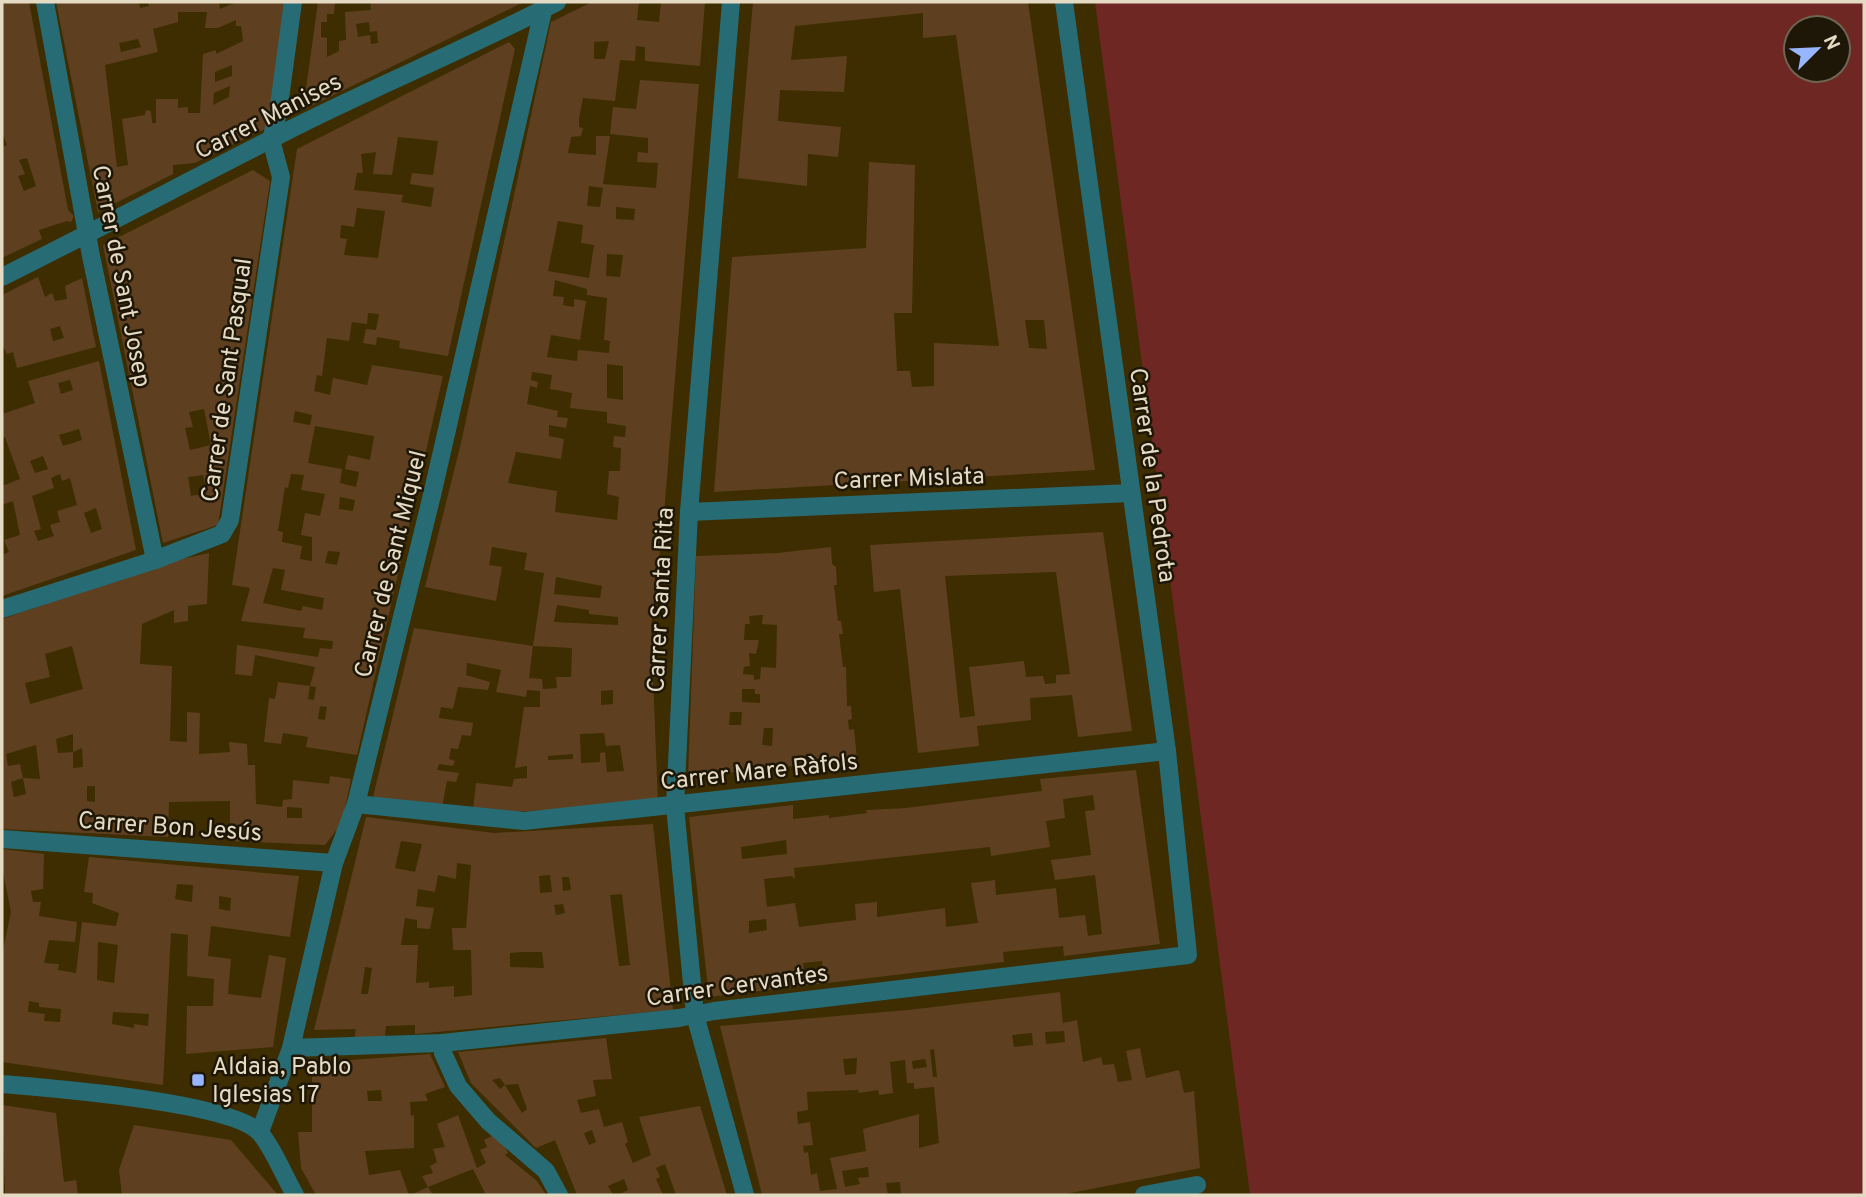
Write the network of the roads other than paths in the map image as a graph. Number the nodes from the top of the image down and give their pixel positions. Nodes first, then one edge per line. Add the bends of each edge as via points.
1 (46, 2) edge
2 (293, 2) edge
3 (731, 2) edge
4 (1064, 2) edge
5 (549, 4) edge
6 (271, 140) junction
7 (88, 236) junction
8 (2, 277) edge
9 (1130, 494) junction
10 (689, 512) junction
11 (155, 560) junction
12 (2, 609) edge
13 (1167, 751) junction
14 (356, 804) junction
15 (675, 806) junction
16 (2, 839) edge
17 (334, 863) junction
18 (1188, 955) joint
19 (695, 1015) junction
20 (442, 1043) junction
21 (291, 1048) junction
22 (2, 1084) edge
23 (260, 1132) junction
24 (1197, 1185) dead end
25 (295, 1195) edge
26 (559, 1195) edge
27 (745, 1195) edge
28 (1144, 1195) edge

1 - 7 street, Carrer de Sant Josep
2 - 6 street, Carrer de Sant Pasqual
3 - 10 street, Carrer Santa Rita
4 - 9 street, Carrer de la Pedrota
5 - 6 street, Carrer Manises
5 - 14 street, Carrer de Sant Miquel
6 - 7 street, Carrer Manises
6 - 11 street, Carrer de Sant Pasqual via 281,177 230,520 222,534
7 - 8 street, Carrer Manises
7 - 11 street, Carrer de Sant Josep
9 - 10 street, Carrer Mislata
9 - 13 street, Carrer de la Pedrota
10 - 15 street, Carrer Santa Rita
11 - 12 street, Carrer de Sant Pasqual
13 - 15 street, Carrer Mare Ràfols
13 - 18 street, Carrer de la Pedrota
14 - 15 street, Carrer Mare Ràfols via 524,821
14 - 17 street, Carrer de Sant Miquel
15 - 19 street, Carrer Santa Rita
16 - 17 street, Carrer Bon Jesús
17 - 21 street, Carrer de Sant Miquel
18 - 19 street, Carrer Cervantes
19 - 20 street, Carrer Cervantes
19 - 27 street, Carrer Santa Rita
20 - 21 street, Carrer Cervantes
20 - 26 street via 457,1086 488,1121 546,1171
21 - 23 street, Carrer de Sant Miquel
22 - 23 street via 165,1101
23 - 25 street
24 - 28 street

